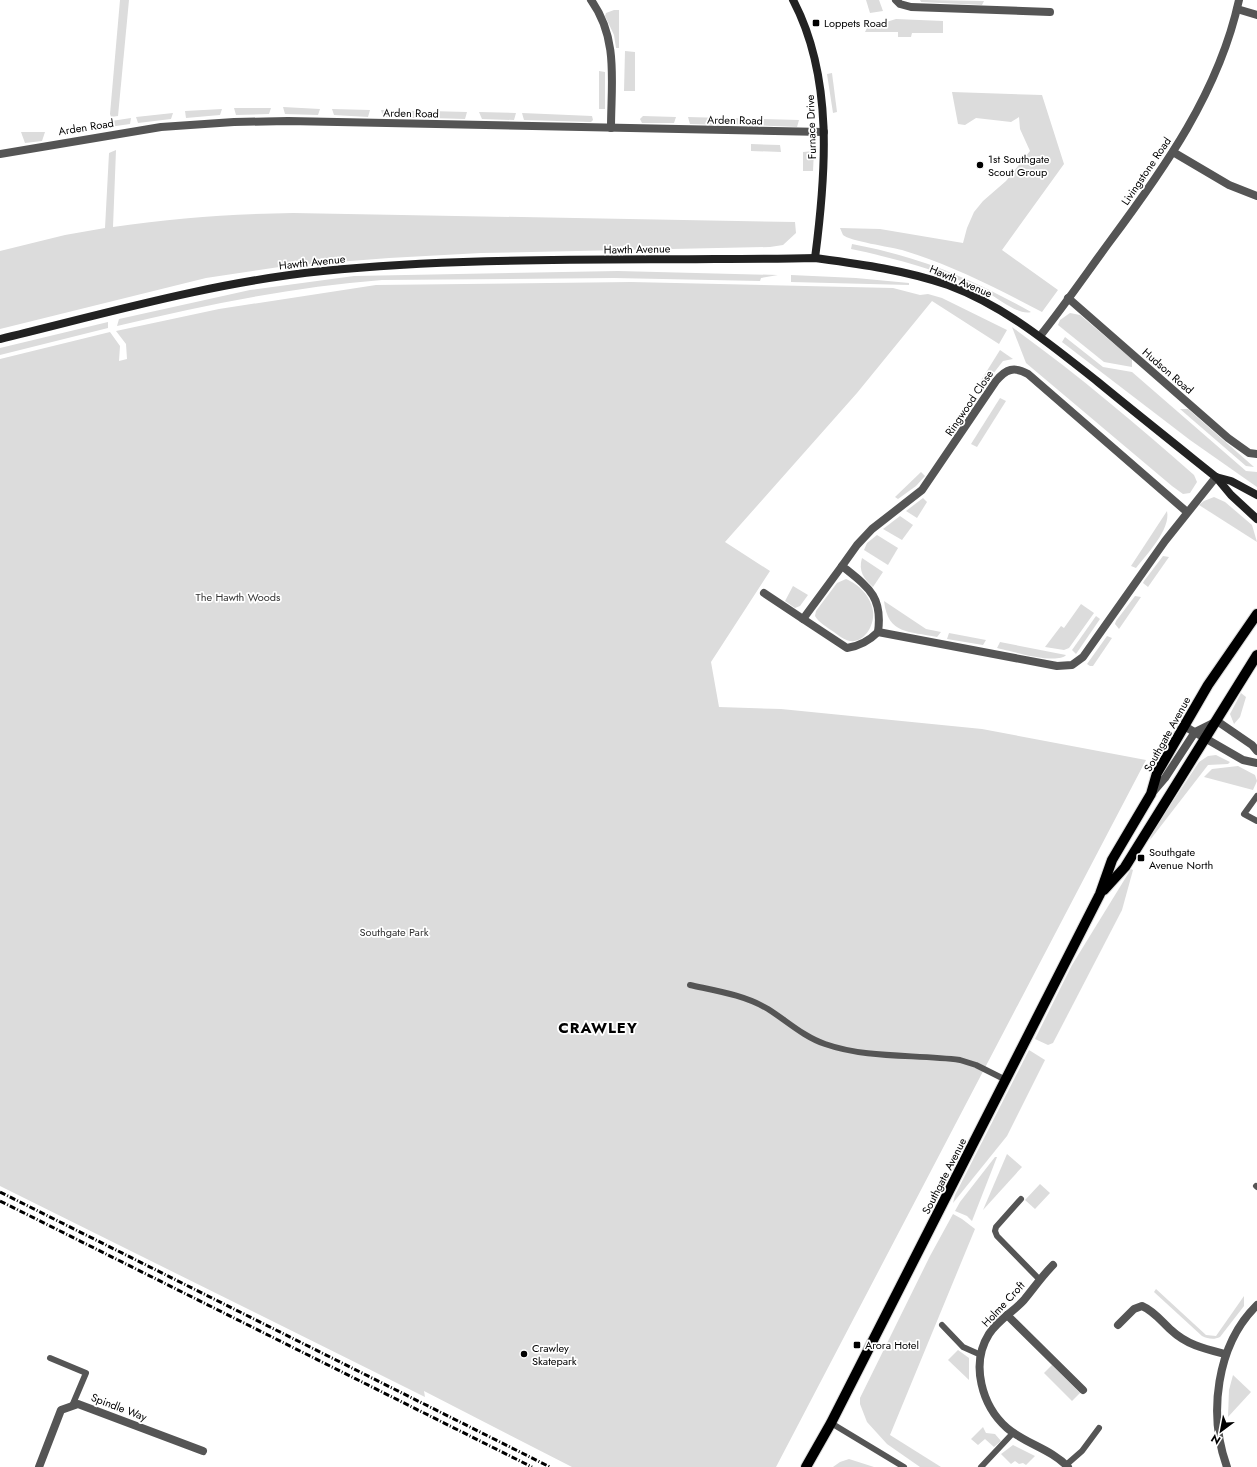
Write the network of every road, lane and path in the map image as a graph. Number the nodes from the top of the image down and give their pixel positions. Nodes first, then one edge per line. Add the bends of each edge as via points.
1 (591, 0) edge
2 (793, 0) edge
3 (896, 0) edge
4 (1239, 0) edge
5 (1237, 9) junction
6 (1050, 12) dead end
7 (1257, 15) edge
8 (611, 128) junction
9 (824, 132) junction
10 (1173, 152) junction
11 (0, 154) edge
12 (1257, 196) edge
13 (815, 258) junction
14 (1068, 298) junction
15 (1040, 336) junction
16 (0, 339) edge
17 (1257, 454) edge
18 (1216, 477) junction
19 (1257, 495) edge
20 (1187, 512) junction
21 (1257, 519) edge
22 (842, 566) junction
23 (764, 593) dead end
24 (1257, 614) edge
25 (803, 619) junction
26 (878, 632) junction
27 (1257, 655) edge
28 (1216, 721) junction
29 (1184, 726) junction
30 (1195, 732) junction
31 (1206, 738) junction
32 (1257, 750) edge
33 (1257, 763) edge
34 (1151, 794) junction
35 (1257, 796) edge
36 (1257, 821) edge
37 (1100, 894) junction
38 (690, 985) dead end
39 (1006, 1080) junction
40 (1021, 1199) dead end
41 (1053, 1265) dead end
42 (1039, 1279) junction
43 (1257, 1306) edge
44 (1008, 1315) junction
45 (942, 1325) dead end
46 (1118, 1325) dead end
47 (1226, 1354) junction
48 (981, 1355) junction
49 (50, 1358) dead end
50 (1083, 1390) dead end
51 (72, 1406) junction
52 (831, 1423) junction
53 (1099, 1428) dead end
54 (1013, 1433) junction
55 (203, 1451) dead end
56 (1067, 1466) edge
57 (40, 1467) edge
58 (806, 1467) edge
59 (904, 1467) edge
60 (981, 1467) edge
61 (1228, 1467) edge

1 - 8 street via 599,11 610,42
2 - 9 street, Furnace Drive via 814,58
3 - 6 street via 911,7
4 - 5 street, Livingstone Road
5 - 7 street
5 - 10 street, Livingstone Road via 1222,56 1206,93
8 - 9 street, Arden Road
8 - 11 street, Arden Road via 234,122 141,130
9 - 13 street, Furnace Drive
10 - 12 street via 1229,185
10 - 14 street, Livingstone Road via 1153,184
13 - 15 street, Hawth Avenue via 914,274 977,298
13 - 16 street, Hawth Avenue via 421,264 323,271 213,288
14 - 15 street, Livingstone Road
14 - 17 street, Hudson Road via 1228,438 1245,451
15 - 18 street, Hawth Avenue
18 - 19 street, Hawth Avenue
18 - 20 street
18 - 21 street, Hawth Avenue
20 - 22 street, Ringwood Close via 1028,374 1022,370 1011,369 996,381 922,490 872,529
20 - 26 street via 1083,657 1072,665 1057,666
22 - 25 street, Ringwood Close
22 - 26 street via 866,586 878,603
23 - 25 street
24 - 29 main road, Southgate Avenue via 1208,685
25 - 26 street via 848,648 870,640
27 - 28 main road, Southgate Avenue
28 - 30 street
28 - 31 main road, Southgate Avenue
28 - 32 street
29 - 30 street
29 - 34 main road, Southgate Avenue via 1156,773
30 - 31 street
30 - 34 street via 1165,778
31 - 33 street via 1243,760
31 - 37 main road, Southgate Avenue via 1125,867
34 - 37 main road, Southgate Avenue via 1112,860
35 - 36 lane via 1244,814
37 - 39 main road, Southgate Avenue
38 - 39 lane via 753,1002 785,1020 812,1040 839,1049 960,1060
39 - 52 main road, Southgate Avenue
40 - 42 lane via 995,1231
41 - 42 street, Holme Croft
42 - 44 street, Holme Croft via 1025,1299
43 - 47 street via 1233,1339
44 - 48 street, Holme Croft via 989,1333
44 - 50 street
45 - 48 lane via 963,1347
46 - 47 street via 1134,1309 1142,1306 1152,1311 1185,1341 1199,1348
47 - 61 street via 1216,1417 1219,1440
48 - 54 street, Holme Croft via 980,1376 986,1398 998,1418
49 - 51 lane via 86,1373
51 - 55 street, Spindle Way via 78,1404
51 - 57 street via 61,1410
52 - 58 main road, Southgate Avenue
52 - 59 lane
53 - 56 lane
54 - 56 street, Holme Croft via 1054,1455
54 - 60 lane

